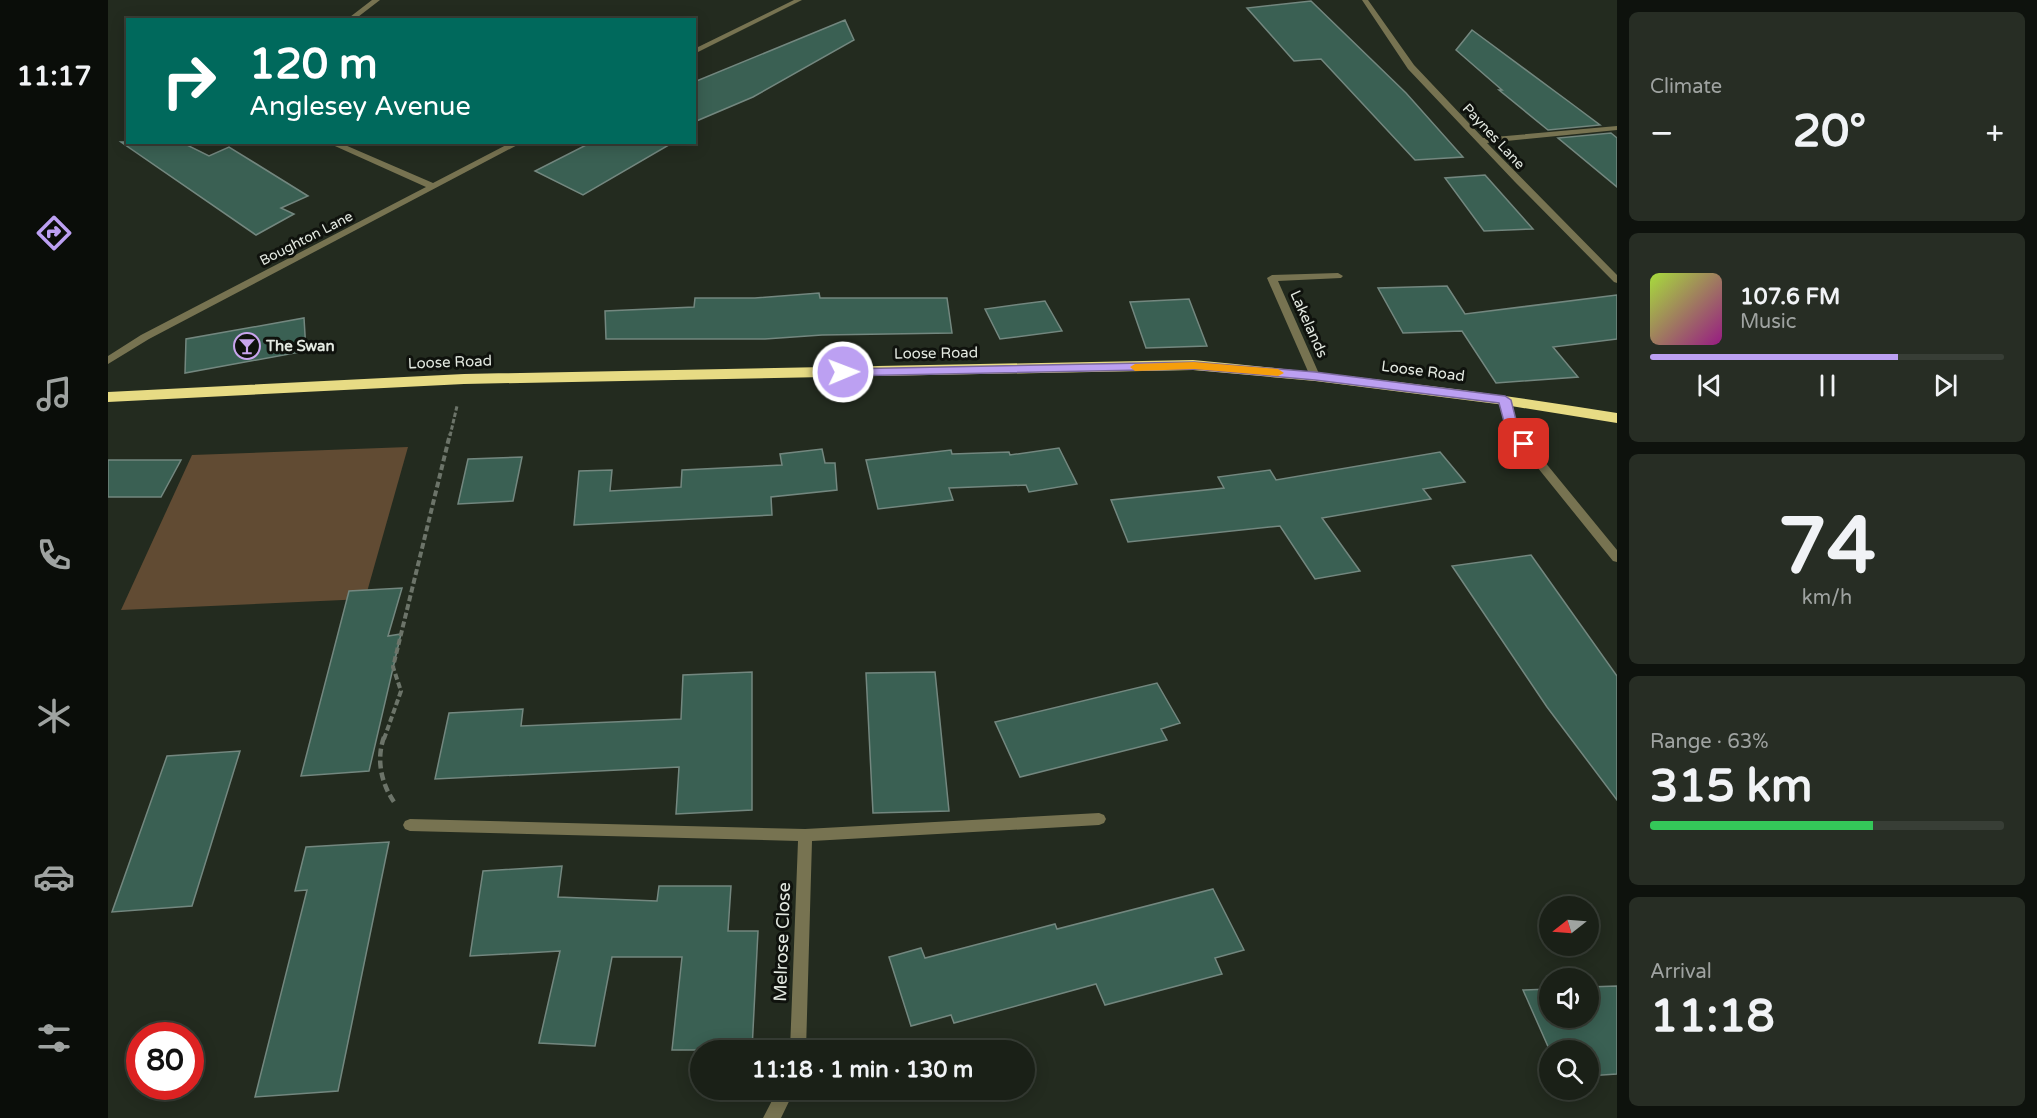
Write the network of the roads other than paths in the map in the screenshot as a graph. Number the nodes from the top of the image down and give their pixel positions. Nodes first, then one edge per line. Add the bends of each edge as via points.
1 (376, 0) edge
2 (799, 0) edge
3 (1365, 0) edge
4 (352, 18) edge
5 (696, 51) edge
6 (1617, 128) edge
7 (1481, 141) junction
8 (335, 144) edge
9 (515, 144) edge
10 (434, 187) junction
11 (1338, 276) dead end
12 (1617, 280) edge
13 (108, 361) edge
14 (1315, 376) junction
15 (108, 397) edge
16 (1505, 400) junction
17 (1617, 418) edge
18 (1617, 558) edge
19 (1099, 819) dead end
20 (410, 825) road end
21 (805, 835) junction
22 (798, 1040) edge
23 (781, 1100) edge
24 (772, 1118) edge

1 - 4 street
2 - 5 street
3 - 7 street, Paynes Lane via 1411,67
6 - 7 street
7 - 12 street, Paynes Lane
8 - 10 street
9 - 10 street, Boughton Lane
10 - 13 street, Boughton Lane via 145,337
11 - 14 street, Lakelands via 1272,278
14 - 15 highway, Loose Road via 1194,365 464,379
14 - 16 highway, Loose Road
16 - 17 highway, Loose Road
16 - 18 street via 1512,429
19 - 21 street
20 - 21 street
21 - 22 street, Melrose Close
23 - 24 street

